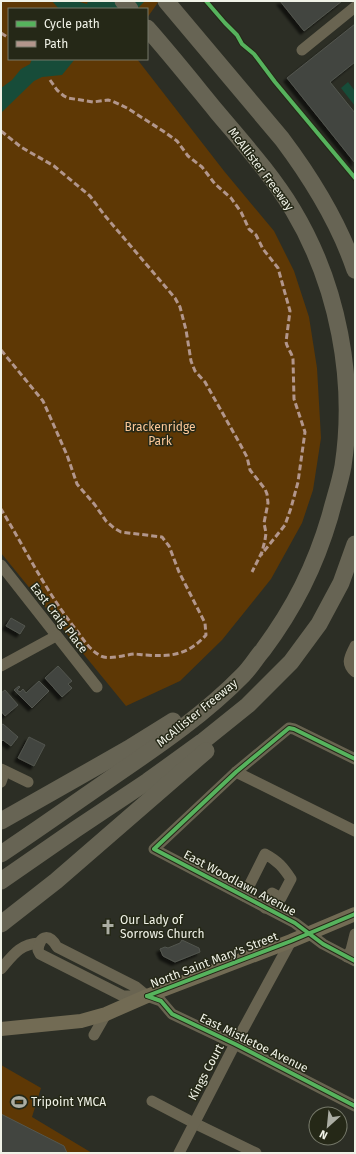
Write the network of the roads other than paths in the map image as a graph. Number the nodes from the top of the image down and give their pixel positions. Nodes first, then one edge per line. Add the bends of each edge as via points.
1 (166, 1) edge
2 (355, 6) edge
3 (151, 32) edge
4 (302, 50) dead end
5 (355, 270) edge
6 (355, 544) edge
7 (1, 565) edge
8 (56, 636) junction
9 (272, 639) junction
10 (355, 646) edge
11 (291, 662) junction
12 (1, 666) edge
13 (352, 669) edge
14 (97, 687) dead end
15 (355, 759) edge
16 (1, 770) edge
17 (236, 772) junction
18 (1, 782) edge
19 (28, 782) dead end
20 (1, 821) edge
21 (355, 830) edge
22 (1, 854) edge
23 (1, 881) edge
24 (244, 896) junction
25 (265, 908) junction
26 (351, 916) edge
27 (1, 924) edge
28 (355, 933) edge
29 (308, 934) junction
30 (291, 941) junction
31 (40, 942) junction
32 (351, 959) edge
33 (1, 969) edge
34 (147, 996) junction
35 (106, 1014) junction
36 (1, 1030) edge
37 (94, 1035) dead end
38 (235, 1044) junction
39 (157, 1103) dead end
40 (355, 1106) edge
41 (194, 1123) junction
42 (179, 1153) edge
43 (256, 1153) edge

1 - 5 highway via 298,161 327,207
2 - 4 street
3 - 9 highway, McAllister Freeway via 270,177 293,210 324,274 339,332 347,388 346,442 342,469 322,541 311,570
6 - 11 highway, McAllister Freeway via 341,583 319,624
7 - 8 street, East Craig Place
8 - 12 street
8 - 14 street, East Craig Place
9 - 20 highway via 235,667 185,712 154,734
9 - 22 highway, McAllister Freeway via 246,673 196,717
10 - 13 street via 349,659
11 - 23 highway, McAllister Freeway via 248,705 202,742
11 - 27 highway via 251,712 56,881
15 - 17 street via 289,728
16 - 18 street
16 - 19 street
17 - 21 street
17 - 24 street, East Woodlawn Avenue via 154,848
24 - 25 street, East Woodlawn Avenue
24 - 25 street via 265,854 276,860 291,879 281,898 272,893
25 - 29 street, East Woodlawn Avenue
26 - 28 street
26 - 29 main road, North Saint Mary's Street
28 - 32 street
29 - 30 main road, North Saint Mary's Street
29 - 32 street, East Woodlawn Avenue
30 - 34 main road, North Saint Mary's Street
30 - 38 street, Kings Court
31 - 33 street via 25,946
31 - 34 street, East Mistletoe Avenue via 48,937 58,947 136,987
31 - 34 street via 40,954 123,996
34 - 35 main road, North Saint Mary's Street
34 - 38 street, East Mistletoe Avenue via 161,1000 172,1014
35 - 36 main road, North Saint Mary's Street via 81,1021
35 - 37 street
38 - 40 street, East Mistletoe Avenue
38 - 41 street, Kings Court
39 - 41 street
41 - 42 street, Kings Court
41 - 43 street

